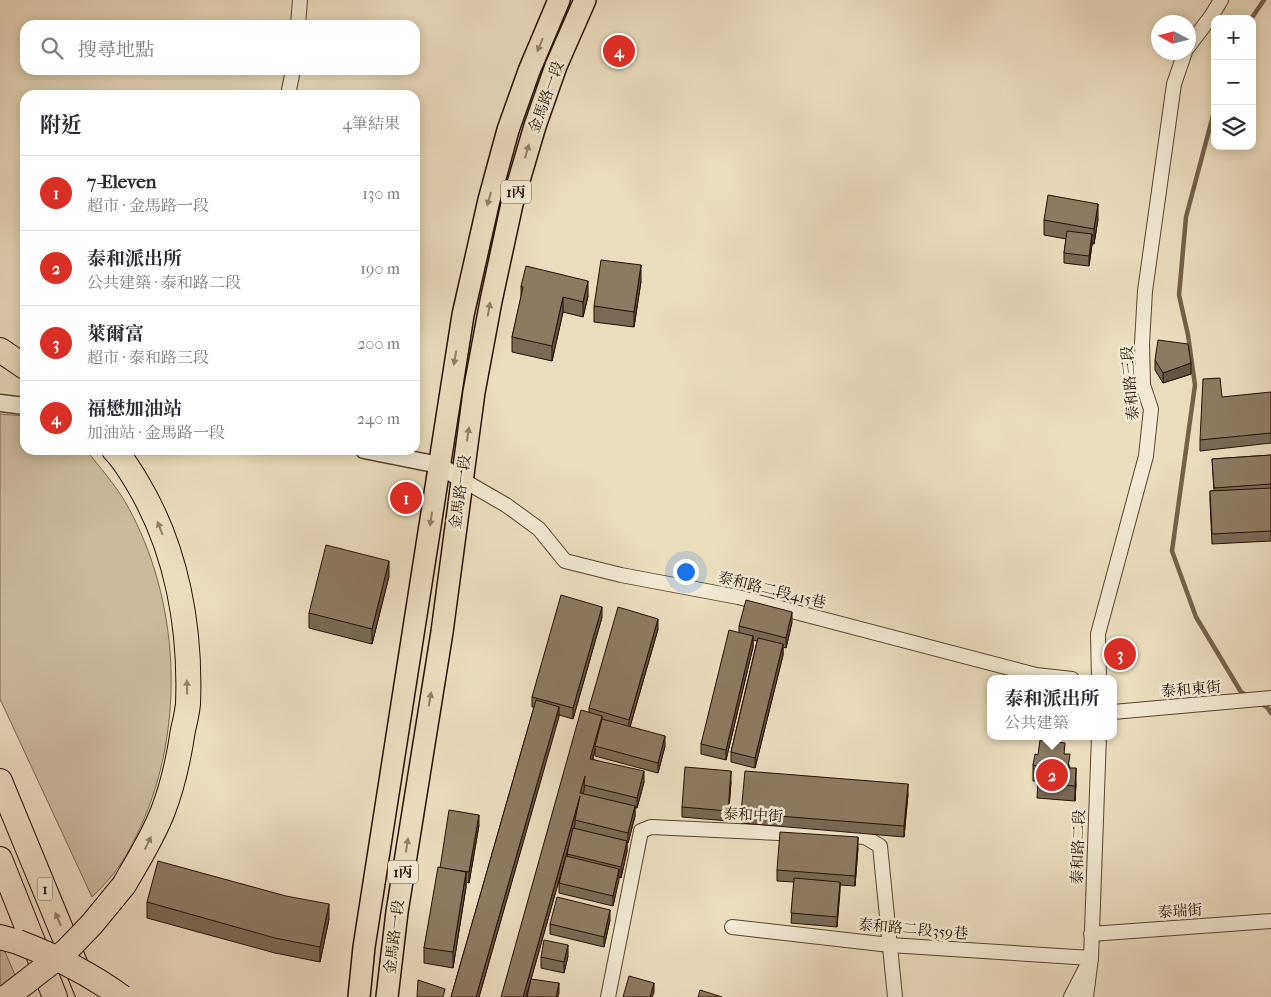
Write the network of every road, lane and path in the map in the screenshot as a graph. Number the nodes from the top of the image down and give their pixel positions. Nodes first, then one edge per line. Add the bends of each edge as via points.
1 (300, 0) edge
2 (559, 0) edge
3 (585, 0) edge
4 (1221, 0) edge
5 (298, 20) edge
6 (1196, 36) edge
7 (1182, 60) edge
8 (292, 75) edge
9 (289, 90) edge
10 (0, 350) edge
11 (20, 364) edge
12 (0, 403) edge
13 (20, 405) edge
14 (118, 455) edge
15 (389, 455) edge
16 (439, 465) junction
17 (461, 480) junction
18 (1036, 675) edge
19 (1099, 675) edge
20 (1258, 699) edge
21 (1117, 712) edge
22 (1099, 740) edge
23 (0, 782) edge
24 (0, 859) edge
25 (1271, 922) edge
26 (732, 927) dead end
27 (1091, 934) junction
28 (0, 937) edge
29 (890, 944) junction
30 (1091, 958) junction
31 (6, 997) edge
32 (55, 997) edge
33 (89, 997) edge
34 (122, 997) edge
35 (359, 997) edge
36 (387, 997) edge
37 (608, 997) edge
38 (895, 997) edge
39 (1071, 997) edge
40 (1086, 997) edge

1 - 5 street
2 -> 16 main road, 金馬路一段 / 1丙 via 508,130 488,200 463,315
17 -> 3 main road, 金馬路一段 / 1丙 via 490,301 512,204 553,75
4 - 6 street
7 - 19 street, 泰和路三段 via 1174,84 1145,291 1143,385 1151,409 1146,456 1098,634
8 - 9 street
10 - 11 highway
12 - 13 street
31 -> 14 highway, bridge via 66,950 124,885 163,811 178,760 188,705 187,644 181,596 169,550 152,506
15 - 16 street
16 - 17 street
16 -> 35 main road, 金馬路一段 / 1丙
17 - 18 street, 泰和路二段415巷 via 539,528 565,561 738,597
36 -> 17 main road, 金馬路一段 / 1丙 via 397,912 442,632
20 - 21 street, 泰和東街
22 - 27 street, 泰和路二段
33 -> 23 highway, 1, bridge
24 - 32 highway, 1, bridge
25 - 27 street, 泰瑞街
26 - 29 street, 泰和路二段359巷
27 - 30 street, 泰和路二段
28 - 34 highway, bridge via 49,954
29 - 30 street, 泰和路二段359巷
29 - 37 street, 泰和中街 via 880,846 865,836 651,827 642,831
29 - 38 street, 泰和中街
30 - 39 street, 泰和路二段
30 - 40 street, 泰和路二段

